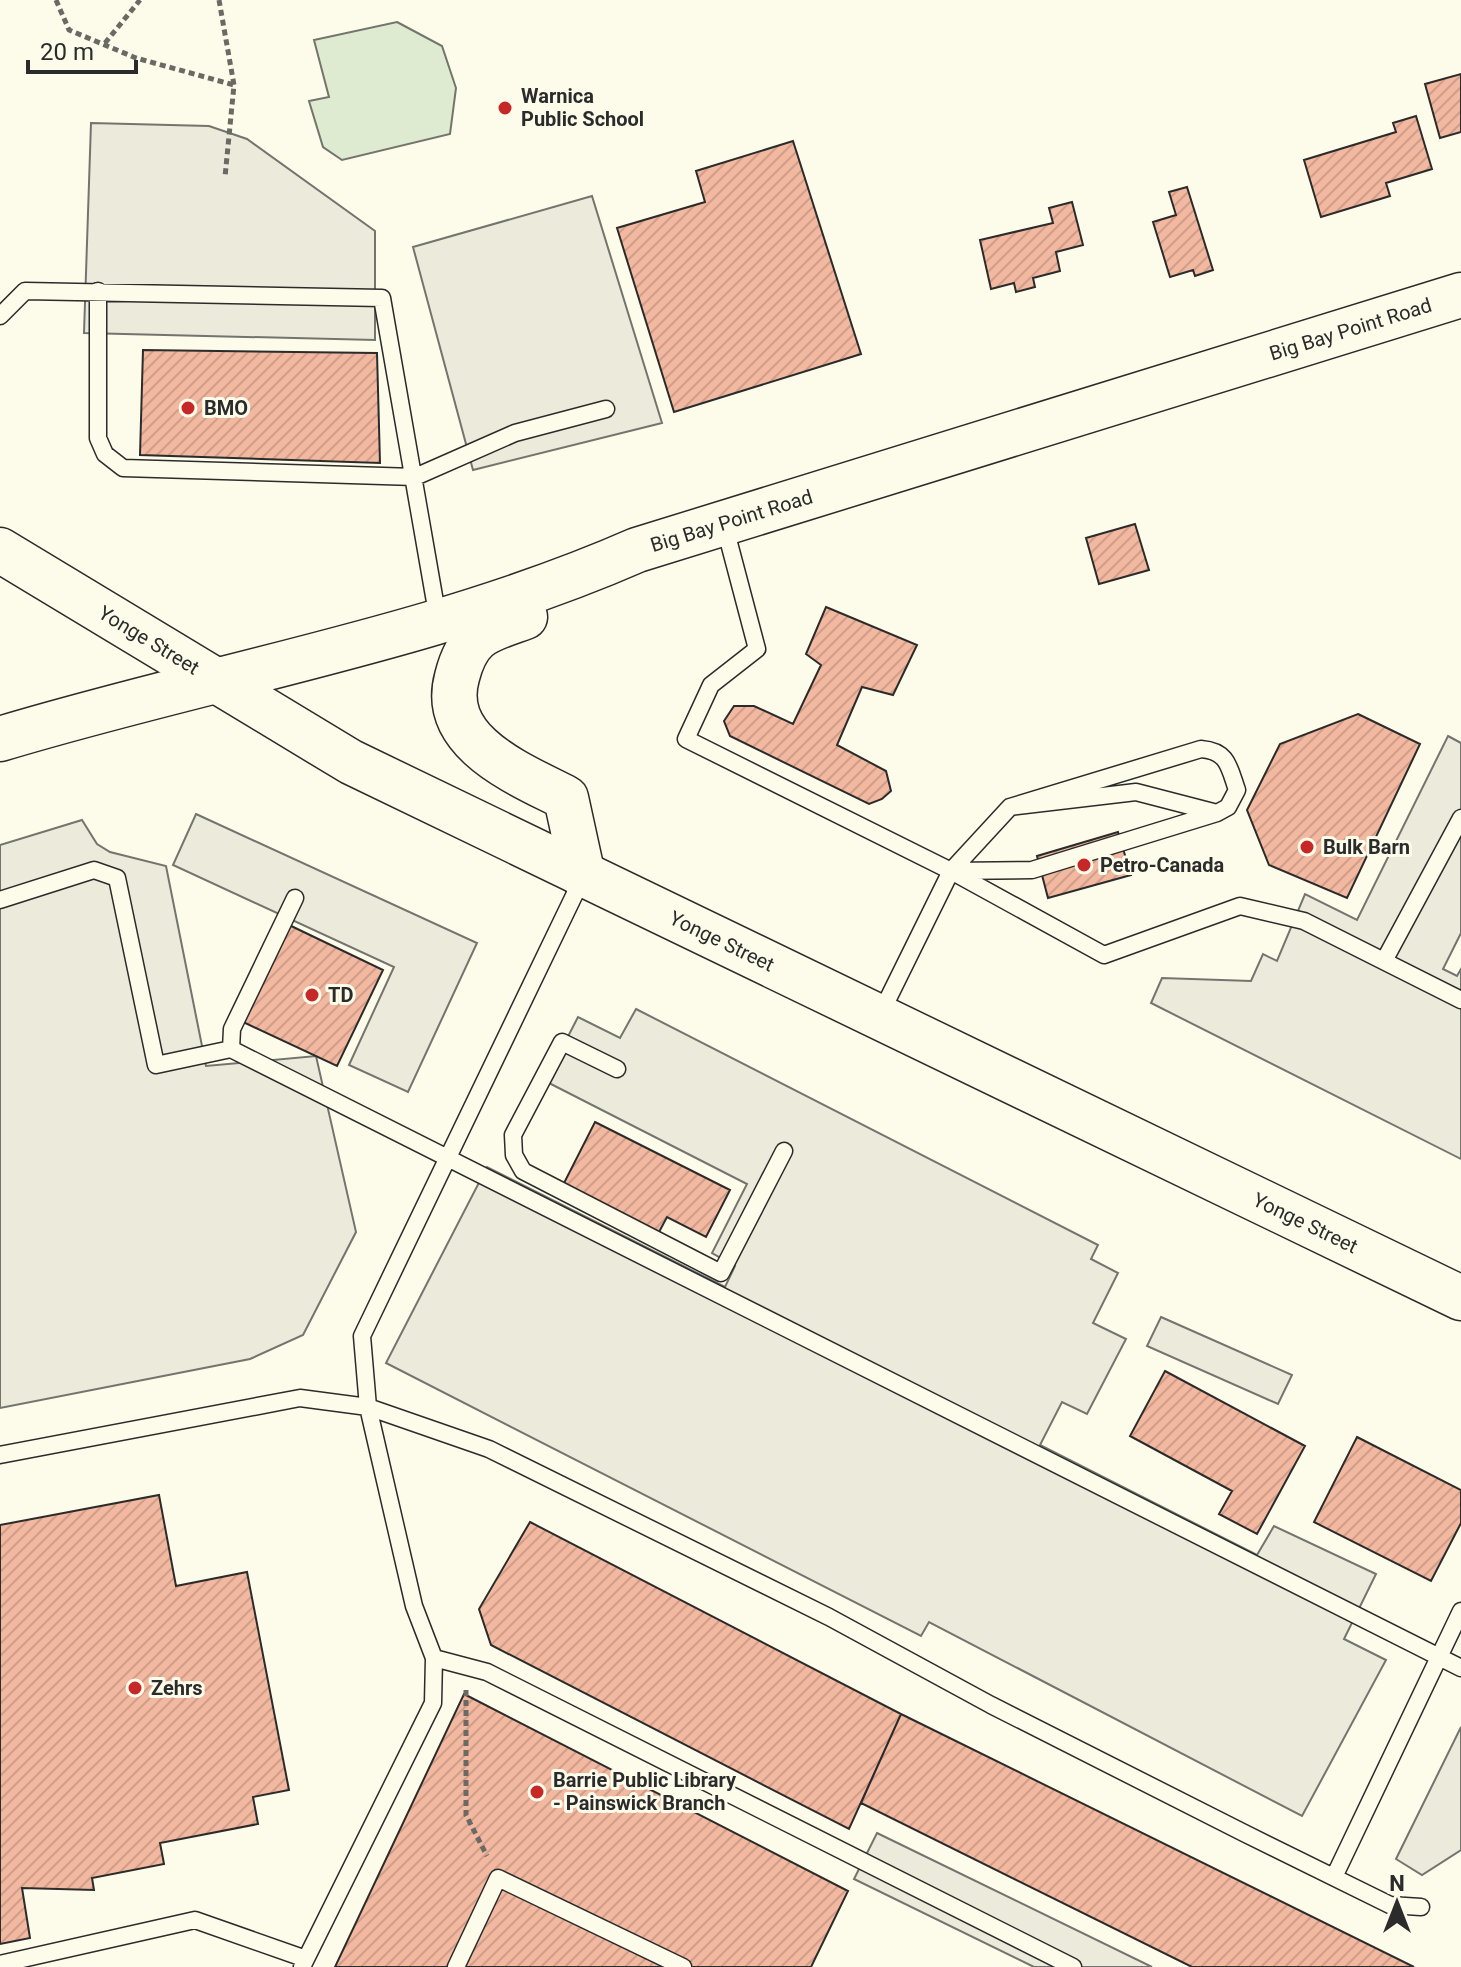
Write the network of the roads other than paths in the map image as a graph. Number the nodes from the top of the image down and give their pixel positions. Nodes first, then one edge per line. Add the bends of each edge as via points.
1 (98, 291) junction
2 (1461, 295) edge
3 (0, 316) edge
4 (606, 409) dead end
5 (415, 477) junction
6 (724, 522) junction
7 (0, 550) edge
8 (584, 573) junction
9 (439, 620) junction
10 (216, 681) junction
11 (0, 739) edge
12 (1010, 807) junction
13 (1217, 813) junction
14 (1461, 818) edge
15 (951, 871) junction
16 (583, 876) junction
17 (295, 898) dead end
18 (0, 900) edge
19 (1384, 961) junction
20 (1461, 1000) edge
21 (879, 1017) junction
22 (231, 1049) junction
23 (617, 1069) dead end
24 (784, 1151) dead end
25 (449, 1160) junction
26 (1461, 1298) edge
27 (368, 1407) junction
28 (0, 1455) edge
29 (1461, 1611) edge
30 (1438, 1657) junction
31 (434, 1658) junction
32 (1461, 1668) edge
33 (1334, 1877) junction
34 (1421, 1907) dead end
35 (304, 1963) edge
36 (0, 1964) edge
37 (456, 1967) edge
38 (683, 1967) edge
39 (1073, 1967) edge

1 - 3 lane via 25,291
1 - 5 lane via 382,298
1 - 5 lane via 98,438 105,454 123,468
2 - 6 main road, Big Bay Point Road
4 - 5 lane via 515,433
5 - 9 lane
6 - 8 main road, Big Bay Point Road
6 - 15 lane via 757,649 711,685 686,739
7 - 10 main road, Yonge Street
8 - 9 main road, Big Bay Point Road
8 - 16 main road via 545,610 475,639 463,652 454,687 460,722 485,752 566,798
9 - 10 main road, Big Bay Point Road
10 - 11 main road, Big Bay Point Road
10 - 16 main road, Yonge Street via 351,762
12 - 13 lane via 1136,792
12 - 13 lane via 1201,749 1226,758 1237,790 1228,807
12 - 15 lane
13 - 15 lane via 1032,870
14 - 19 lane
15 - 19 lane via 1104,955 1240,906 1304,921
15 - 21 lane
16 - 21 main road, Yonge Street
16 - 25 lane
17 - 22 lane via 232,1029
18 - 22 lane via 94,870 117,878 156,1065
19 - 20 lane
21 - 26 main road, Yonge Street
22 - 25 lane
23 - 24 lane via 562,1042 513,1135 514,1155 523,1171 721,1273
25 - 27 lane via 362,1336
25 - 30 lane
27 - 28 lane via 300,1398
27 - 31 lane via 414,1606
27 - 33 lane via 489,1449
29 - 30 lane
30 - 32 lane
30 - 33 lane
31 - 35 lane via 433,1703
31 - 39 lane via 487,1672
33 - 34 lane via 1390,1905
35 - 36 lane via 195,1920
37 - 38 lane via 498,1878

